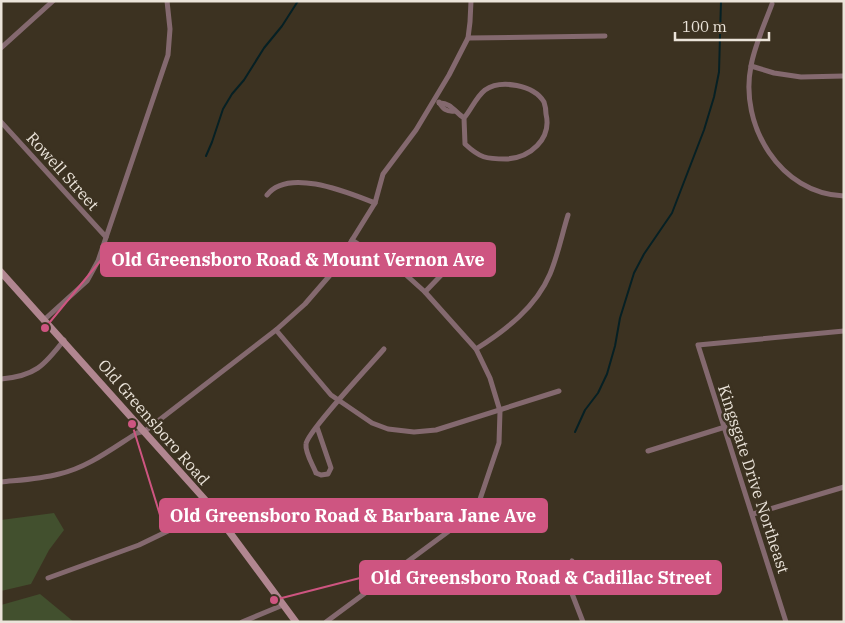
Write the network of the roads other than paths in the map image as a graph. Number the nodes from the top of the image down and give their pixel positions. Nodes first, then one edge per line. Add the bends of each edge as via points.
1 (53, 1) edge
2 (167, 1) edge
3 (471, 1) edge
4 (772, 4) dead end
5 (605, 36) dead end
6 (468, 38) junction
7 (1, 48) edge
8 (751, 66) junction
9 (844, 76) edge
10 (434, 99) junction
11 (464, 118) junction
12 (1, 122) edge
13 (267, 196) dead end
14 (844, 196) edge
15 (375, 204) junction
16 (568, 215) dead end
17 (106, 237) junction
18 (352, 240) junction
19 (470, 245) dead end
20 (1, 272) edge
21 (425, 292) junction
22 (45, 319) junction
23 (276, 330) junction
24 (844, 331) edge
25 (64, 340) junction
26 (384, 349) dead end
27 (476, 349) junction
28 (1, 379) edge
29 (559, 391) dead end
30 (338, 401) junction
31 (500, 410) junction
32 (725, 427) junction
33 (317, 428) junction
34 (145, 431) junction
35 (648, 451) dead end
36 (1, 482) edge
37 (844, 486) edge
38 (208, 503) junction
39 (753, 514) junction
40 (572, 561) dead end
41 (48, 578) dead end
42 (283, 605) junction
43 (242, 622) edge
44 (296, 622) edge
45 (326, 622) edge
46 (583, 622) edge
47 (786, 622) edge

1 - 7 street
2 - 17 street via 168,55
3 - 6 street
4 - 8 street
5 - 6 street
6 - 10 street
8 - 9 street via 800,77
8 - 14 street via 751,109 757,131 768,152 797,182 814,190
10 - 11 street via 453,107
10 - 15 street via 416,130 383,174
11 - 11 street via 465,144 476,155 488,159 526,155 538,146 546,132 544,102 517,84 486,90
12 - 17 street, Rowell Street
13 - 15 street via 273,188 306,183 339,189
15 - 18 street
16 - 27 street via 550,274 538,296 519,317
17 - 22 street via 87,281
18 - 21 street via 405,274
18 - 23 street via 331,274
19 - 21 street
20 - 22 street, Old Greensboro Road
21 - 27 street
22 - 25 street, Old Greensboro Road
23 - 30 street
23 - 34 street
24 - 32 street, Kingsgate Drive Northeast via 698,345
25 - 28 street via 36,370 24,376
25 - 34 street, Old Greensboro Road
26 - 30 street
27 - 31 street
29 - 31 street
30 - 31 street via 380,427 399,431 436,430
30 - 33 street
31 - 45 street via 500,443 476,510
32 - 35 street
32 - 39 street, Kingsgate Drive Northeast
33 - 33 street via 331,468 328,474 316,473 306,448 306,442
34 - 36 street via 92,462 60,474
34 - 38 street, Old Greensboro Road
37 - 39 street
38 - 41 street via 146,542
38 - 42 street, Old Greensboro Road
39 - 47 street, Kingsgate Drive Northeast
40 - 46 street via 566,571
42 - 43 street
42 - 44 street, Old Greensboro Road

